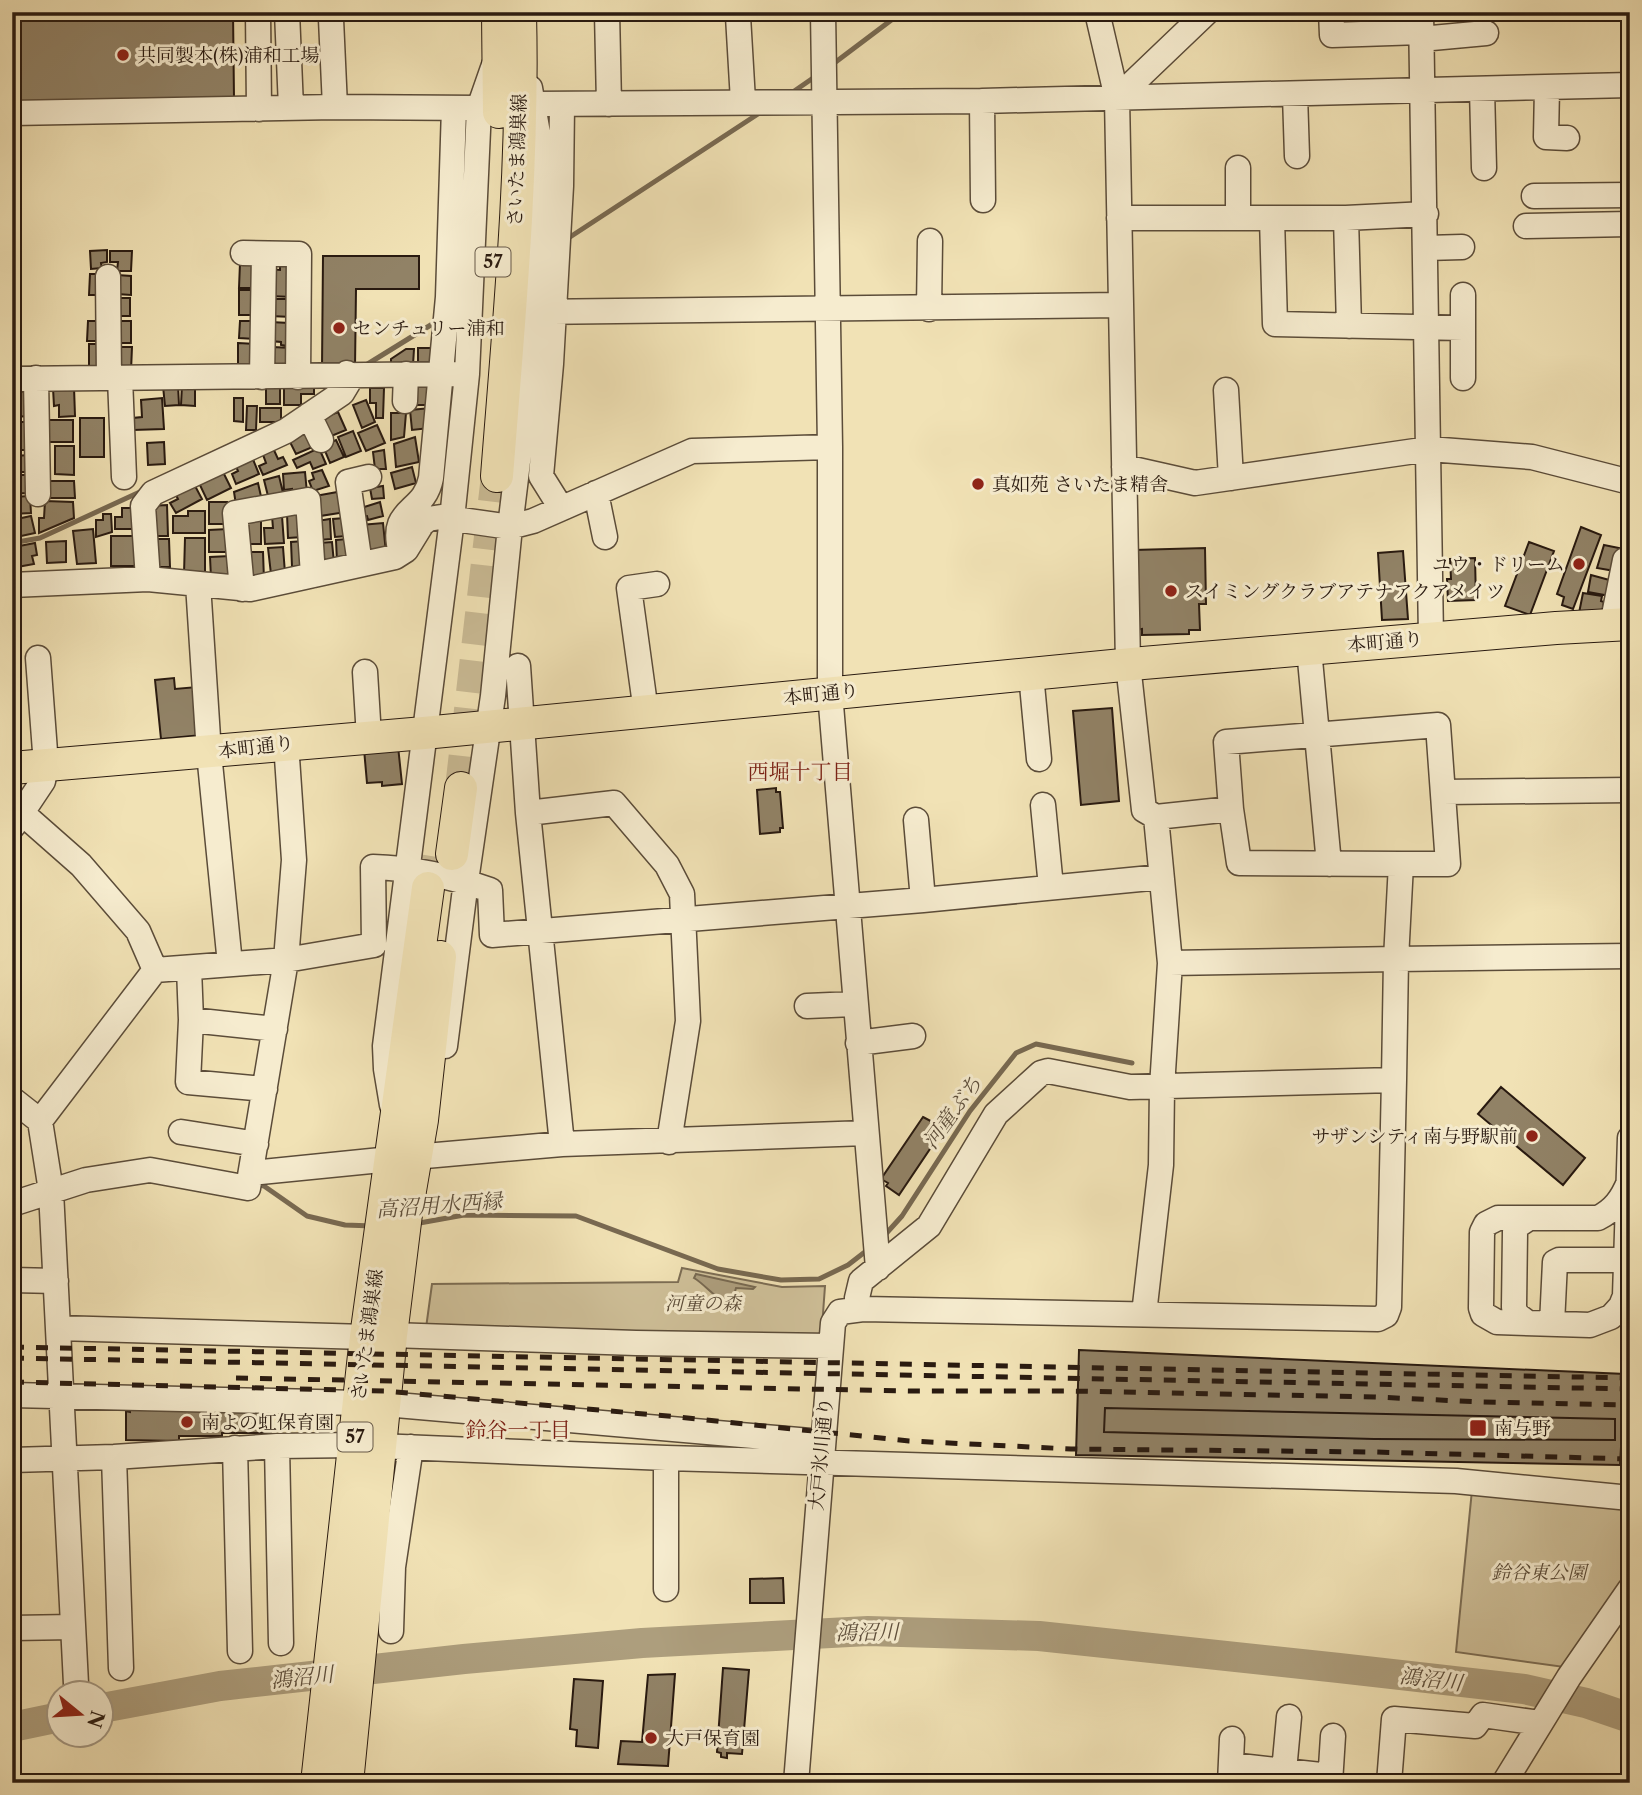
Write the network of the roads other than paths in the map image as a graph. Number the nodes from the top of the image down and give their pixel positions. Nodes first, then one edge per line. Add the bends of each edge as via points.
1 (258, 12) edge
2 (287, 12) edge
3 (498, 12) edge
4 (520, 12) edge
5 (607, 12) edge
6 (823, 12) edge
7 (1097, 12) edge
8 (1207, 12) edge
9 (1332, 12) edge
10 (738, 16) dead end
11 (331, 19) dead end
12 (1421, 28) edge
13 (1486, 33) dead end
14 (510, 52) junction
15 (824, 81) junction
16 (1630, 85) edge
17 (1547, 88) junction
18 (1482, 89) junction
19 (1424, 90) junction
20 (1295, 95) junction
21 (1117, 98) junction
22 (982, 101) junction
23 (743, 102) junction
24 (534, 104) junction
25 (609, 104) junction
26 (562, 105) junction
27 (335, 107) junction
28 (291, 108) junction
29 (454, 108) junction
30 (479, 108) junction
31 (259, 109) junction
32 (12, 113) edge
33 (1567, 138) dead end
34 (1297, 156) dead end
35 (1238, 168) dead end
36 (1484, 168) dead end
37 (1630, 195) edge
38 (1534, 196) dead end
39 (983, 200) dead end
40 (1426, 214) junction
41 (1238, 217) junction
42 (1119, 218) junction
43 (1272, 218) junction
44 (1346, 218) junction
45 (1630, 223) edge
46 (1526, 226) dead end
47 (930, 241) dead end
48 (1462, 247) dead end
49 (1426, 248) junction
50 (108, 277) dead end
51 (1462, 295) dead end
52 (1121, 305) junction
53 (929, 309) junction
54 (827, 310) junction
55 (544, 312) junction
56 (1349, 326) junction
57 (1427, 328) junction
58 (1462, 328) junction
59 (347, 373) junction
60 (406, 374) junction
61 (440, 374) junction
62 (467, 374) junction
63 (262, 377) junction
64 (298, 377) junction
65 (114, 378) junction
66 (1463, 378) dead end
67 (24, 379) edge
68 (1226, 390) dead end
69 (405, 401) dead end
70 (309, 415) junction
71 (321, 440) dead end
72 (830, 447) junction
73 (1429, 449) junction
74 (1124, 467) junction
75 (487, 475) tunnel mouth
76 (124, 477) dead end
77 (369, 477) dead end
78 (1231, 478) junction
79 (1630, 482) edge
80 (38, 494) dead end
81 (596, 494) junction
82 (561, 508) junction
83 (452, 519) junction
84 (510, 527) junction
85 (605, 537) dead end
86 (401, 553) junction
87 (1630, 561) edge
88 (360, 564) junction
89 (313, 575) junction
90 (148, 579) junction
91 (12, 584) edge
92 (198, 584) junction
93 (657, 584) dead end
94 (242, 589) junction
95 (1621, 625) edge
96 (1431, 638) junction
97 (1309, 649) junction
98 (38, 658) dead end
99 (1128, 664) junction
100 (518, 666) dead end
101 (365, 672) dead end
102 (1031, 674) junction
103 (830, 693) junction
104 (646, 712) junction
105 (522, 723) junction
106 (489, 726) junction
107 (424, 733) junction
108 (1317, 734) junction
109 (369, 737) junction
110 (286, 743) junction
111 (209, 753) junction
112 (1039, 759) dead end
113 (46, 765) junction
114 (12, 768) edge
115 (451, 787) tunnel mouth
116 (1630, 790) edge
117 (1443, 792) junction
118 (1043, 805) dead end
119 (1231, 809) junction
120 (528, 813) junction
121 (1156, 817) junction
122 (17, 820) edge
123 (916, 820) dead end
124 (1329, 864) junction
125 (1401, 864) junction
126 (439, 872) junction
127 (1161, 877) junction
128 (1051, 887) junction
129 (923, 900) junction
130 (846, 905) junction
131 (682, 920) junction
132 (541, 932) junction
133 (1630, 956) edge
134 (1396, 959) junction
135 (286, 960) junction
136 (1170, 963) junction
137 (230, 964) junction
138 (189, 968) junction
139 (155, 970) junction
140 (855, 1004) junction
141 (807, 1006) dead end
142 (191, 1020) junction
143 (275, 1029) junction
144 (913, 1036) dead end
145 (858, 1043) junction
146 (1394, 1080) junction
147 (1162, 1087) junction
148 (265, 1089) junction
149 (12, 1099) edge
150 (40, 1121) junction
151 (181, 1132) dead end
152 (866, 1133) junction
153 (1630, 1138) edge
154 (669, 1142) junction
155 (256, 1144) junction
156 (562, 1144) junction
157 (402, 1158) junction
158 (250, 1179) junction
159 (49, 1182) junction
160 (1629, 1182) edge
161 (12, 1204) edge
162 (1529, 1218) junction
163 (1598, 1218) junction
164 (1628, 1242) junction
165 (879, 1253) junction
166 (1626, 1271) junction
167 (12, 1280) edge
168 (56, 1281) junction
169 (858, 1309) junction
170 (1144, 1314) junction
171 (1540, 1324) junction
172 (58, 1328) junction
173 (379, 1336) junction
174 (831, 1346) junction
175 (12, 1395) edge
176 (61, 1395) junction
177 (371, 1403) junction
178 (277, 1446) junction
179 (382, 1446) junction
180 (235, 1448) junction
181 (821, 1452) junction
182 (114, 1457) junction
183 (64, 1458) junction
184 (666, 1458) junction
185 (12, 1460) edge
186 (1630, 1498) edge
187 (666, 1589) dead end
188 (1630, 1589) edge
189 (73, 1627) junction
190 (12, 1628) edge
191 (362, 1631) junction
192 (281, 1643) dead end
193 (240, 1651) dead end
194 (121, 1668) dead end
195 (76, 1680) edge
196 (341, 1695) junction
197 (1289, 1717) dead end
198 (1543, 1719) junction
199 (1333, 1736) dead end
200 (1232, 1739) dead end
201 (1284, 1771) junction
202 (1230, 1774) edge
203 (1330, 1779) edge
204 (317, 1783) edge
205 (347, 1783) edge
206 (796, 1783) edge
207 (1389, 1783) edge
208 (1504, 1783) edge

1 - 31 street
2 - 28 street
3 - 14 main road, さいたま鴻巣線 / 57
4 - 14 main road, さいたま鴻巣線 / 57
5 - 25 street
6 - 15 street
7 - 21 street
8 - 21 street
9 - 12 street via 1332,35
10 - 23 street
11 - 27 street
12 - 13 street
12 - 19 street
14 - 24 street
14 - 30 street
14 - 75 main road, さいたま鴻巣線 / 57 via 490,309
15 - 22 street
15 - 23 street
15 - 54 street
16 - 17 street
17 - 18 street
17 - 33 street via 1546,138
18 - 19 street
18 - 36 street
19 - 20 street
19 - 40 street
20 - 21 street
20 - 34 street
21 - 22 street
21 - 42 street
22 - 39 street
23 - 25 street
24 - 26 street
24 - 55 street
25 - 26 street
26 - 55 street via 561,186
27 - 28 street
27 - 29 street
28 - 31 street
29 - 30 street
29 - 61 street via 448,297
30 - 62 street
31 - 32 street
35 - 41 street
37 - 38 street
40 - 44 street
40 - 49 street
41 - 42 street
41 - 43 street
42 - 52 street
43 - 44 street
43 - 56 street via 1275,324
44 - 56 street
45 - 46 street
47 - 53 street
48 - 49 street
49 - 57 street
50 - 65 street
51 - 58 street
52 - 53 street
52 - 74 street
53 - 54 street
54 - 55 street
54 - 72 street
55 - 82 street via 541,476
55 - 84 street via 527,388
56 - 57 street
57 - 58 street
57 - 73 street
58 - 66 street
59 - 60 street
59 - 64 street
59 - 70 street via 342,393
60 - 61 street
60 - 69 street
61 - 62 street
61 - 86 street via 430,485 399,524
62 - 83 street
63 - 64 street
63 - 64 street via 253,254 299,254
63 - 65 street
65 - 67 street
65 - 76 street
67 - 80 street
68 - 78 street
70 - 71 street
70 - 90 street via 153,492 143,506
72 - 81 street via 692,451
72 - 103 street
73 - 78 street
73 - 79 street via 1532,457
73 - 96 street
74 - 78 street via 1195,483
74 - 99 street
77 - 88 street via 348,482
81 - 82 street
81 - 85 street
82 - 84 street
83 - 84 street
83 - 86 street via 428,519
83 - 107 street
84 - 106 street
86 - 88 street
87 - 95 street via 1625,560
88 - 89 street
89 - 94 street
89 - 94 street via 308,500 235,513
90 - 91 street
90 - 92 street
92 - 94 street
92 - 111 street
93 - 104 street via 629,588
95 - 96 main road, 本町通り
96 - 97 main road, 本町通り
97 - 99 main road, 本町通り
97 - 108 street
98 - 113 street
99 - 102 main road, 本町通り
99 - 121 street via 1144,810
100 - 105 street
101 - 109 street
102 - 103 main road, 本町通り
102 - 112 street
103 - 104 main road, 本町通り
103 - 130 street
104 - 105 main road, 本町通り
105 - 106 main road, 本町通り
105 - 120 street
106 - 107 main road, 本町通り
106 - 126 street
107 - 109 main road, 本町通り
107 - 126 street
108 - 117 street via 1438,725
108 - 119 street via 1226,742
108 - 124 street
109 - 110 main road, 本町通り
110 - 111 main road, 本町通り
110 - 135 street via 294,859
111 - 113 main road, 本町通り
111 - 137 street
113 - 114 main road, 本町通り
113 - 122 street via 43,781
115 - 126 main road, さいたま鴻巣線 / 57
116 - 117 street
117 - 125 street via 1448,864
118 - 128 street
119 - 121 street
119 - 124 street via 1239,863
120 - 131 street via 614,803 667,865 682,894
120 - 132 street
121 - 127 street
122 - 139 street via 81,865 138,931
123 - 129 street
124 - 125 street
125 - 134 street
126 - 132 street via 490,890 492,934
126 - 135 street via 373,867 374,945
126 - 157 main road, さいたま鴻巣線 / 57
127 - 128 street
127 - 136 street
128 - 129 street
129 - 130 street
130 - 131 street
130 - 140 street
131 - 132 street
131 - 154 street via 688,1021
132 - 156 street
133 - 134 street
134 - 136 street
134 - 146 street
135 - 137 street
135 - 143 street
136 - 147 street
137 - 138 street
138 - 139 street
138 - 142 street
139 - 150 street
140 - 141 street
140 - 145 street
142 - 143 street
142 - 148 street via 188,1082
143 - 148 street
144 - 145 street
145 - 152 street
146 - 147 street
146 - 170 street via 1386,1315 1378,1319
147 - 165 street via 1130,1087 1048,1070 1041,1073 996,1114 929,1226
147 - 170 street via 1161,1165
148 - 155 street
149 - 150 street
150 - 159 street
151 - 155 street
152 - 154 street
152 - 165 street
153 - 160 street
154 - 156 street
155 - 158 street
156 - 157 street
157 - 158 street
157 - 173 main road, さいたま鴻巣線 / 57
158 - 159 street via 149,1170
159 - 161 street
159 - 168 street
160 - 163 street via 1616,1205
160 - 164 street
162 - 163 street
162 - 171 street via 1515,1232 1514,1307 1516,1314
162 - 171 street via 1498,1218 1486,1224 1480,1308 1490,1320
163 - 164 street via 1612,1223
164 - 166 street
165 - 169 street via 859,1284
166 - 171 street via 1625,1296 1611,1317 1590,1325
166 - 171 street via 1617,1260 1555,1262
167 - 168 street
168 - 172 street
169 - 170 street
169 - 174 street, 大戸氷川通り via 837,1315
172 - 173 street
172 - 176 street
173 - 174 street
173 - 177 main road, さいたま鴻巣線 / 57
174 - 181 street, 大戸氷川通り
175 - 176 street
176 - 177 street
176 - 183 street
177 - 179 main road, さいたま鴻巣線 / 57
177 - 181 street
178 - 179 street
178 - 180 street
178 - 192 street
179 - 184 street
179 - 191 main road, さいたま鴻巣線 / 57
179 - 191 street via 393,1567
180 - 182 street
180 - 193 street
181 - 184 street
181 - 186 street via 1456,1481
181 - 206 street, 大戸氷川通り
182 - 183 street
182 - 194 street
183 - 185 street
183 - 189 street
184 - 187 street
188 - 198 street
189 - 190 street
189 - 195 street
191 - 196 main road, さいたま鴻巣線 / 57
196 - 204 main road, さいたま鴻巣線 / 57
196 - 205 main road, さいたま鴻巣線 / 57
197 - 201 street
198 - 207 street via 1483,1714 1475,1726 1394,1719
198 - 208 street
199 - 203 street
200 - 202 street
201 - 202 street
201 - 203 street

